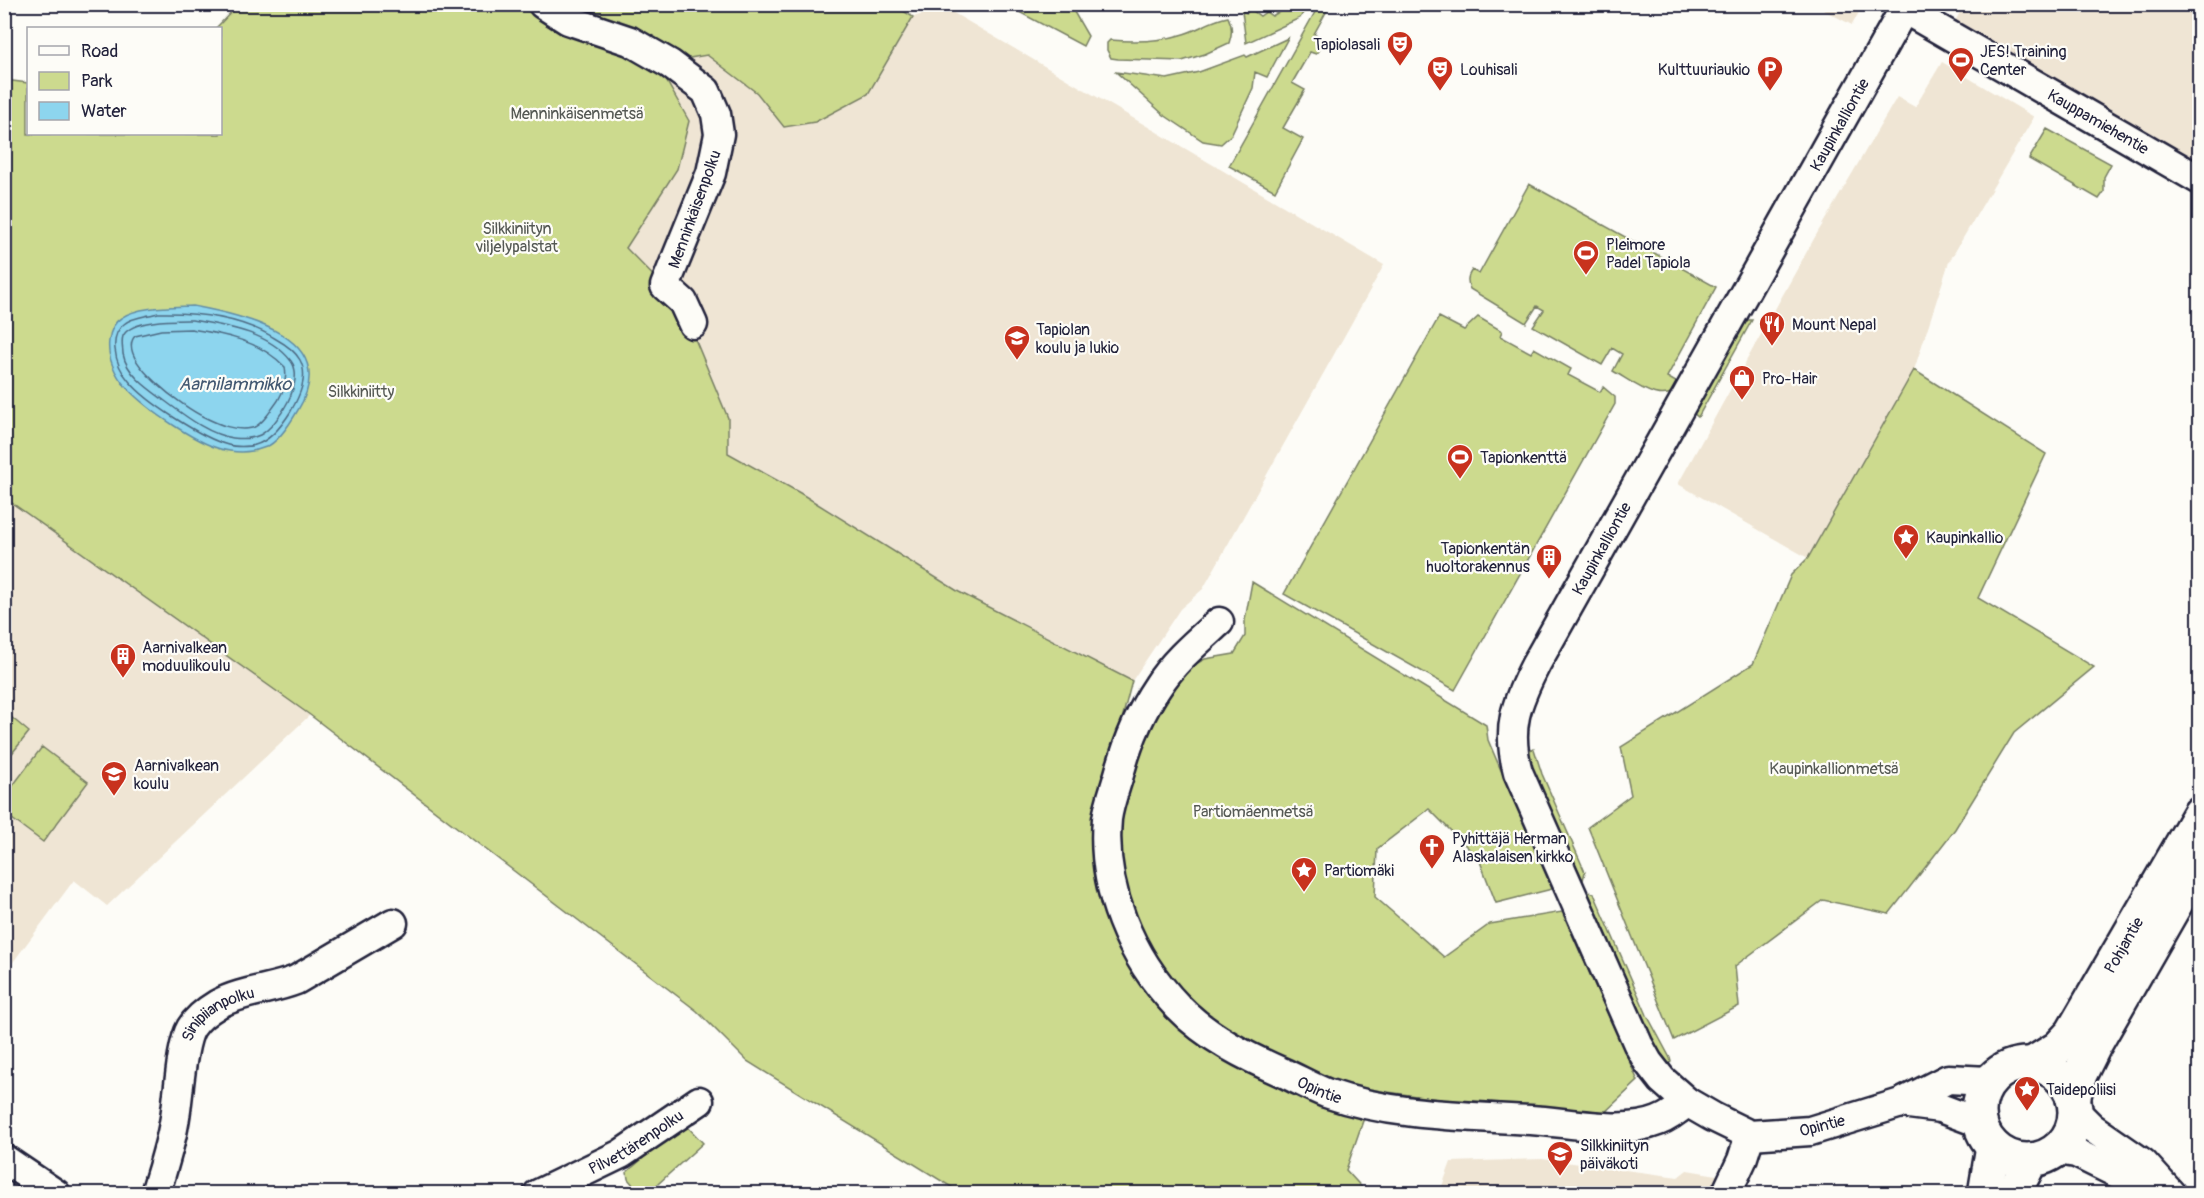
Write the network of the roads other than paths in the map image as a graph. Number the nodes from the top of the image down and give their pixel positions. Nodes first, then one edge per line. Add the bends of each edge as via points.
1 (543, 4) edge
2 (1904, 9) joint
3 (2199, 180) edge
4 (693, 324) dead end
5 (1220, 622) dead end
6 (2199, 813) edge
7 (2199, 861) edge
8 (393, 923) dead end
9 (2032, 1064) junction
10 (1988, 1081) junction
11 (699, 1101) dead end
12 (1687, 1102) junction
13 (1901, 1103) junction
14 (2074, 1105) junction
15 (1986, 1134) junction
16 (1750, 1135) junction
17 (2044, 1155) junction
18 (4, 1159) edge
19 (56, 1194) edge
20 (154, 1194) edge
21 (538, 1194) edge
22 (1726, 1194) edge
23 (1985, 1194) edge
24 (2013, 1194) edge
25 (2159, 1194) edge
26 (2171, 1194) edge

1 - 4 street, Menninkäisenpolku via 568,20 630,41 700,84 711,98 719,134 716,156 665,286 684,302
2 - 3 street, Kauppamiehentie
2 - 12 street, Kaupinkalliontie via 1536,664 1521,695 1512,730 1518,772 1638,1044 1662,1080
5 - 12 street, Opintie via 1178,660 1157,687 1128,744 1107,816 1106,854 1114,897 1131,942 1151,975 1179,1008 1222,1044 1326,1093 1411,1113 1637,1127 1672,1114
6 - 9 main road, Pohjantie via 2072,1033 2058,1048
7 - 14 main road, Pohjantie via 2094,1046 2080,1074
8 - 20 street, Sinipiianpolku via 296,980 232,998 201,1016 186,1041 174,1124
9 - 10 main road via 2008,1067
9 - 14 main road via 2053,1071 2062,1079
10 - 13 street, Opintie via 1948,1079
10 - 15 main road via 1979,1101
11 - 21 street, Pilvettärenpolku via 621,1154
12 - 16 street, Opintie
13 - 15 street, Opintie via 1940,1108
13 - 16 street, Opintie via 1810,1131
14 - 17 main road via 2068,1136
14 - 26 street via 2091,1127 2143,1163
15 - 17 main road via 2010,1157
15 - 23 main road
16 - 22 street
17 - 24 main road
17 - 25 street via 2076,1153
18 - 19 street

